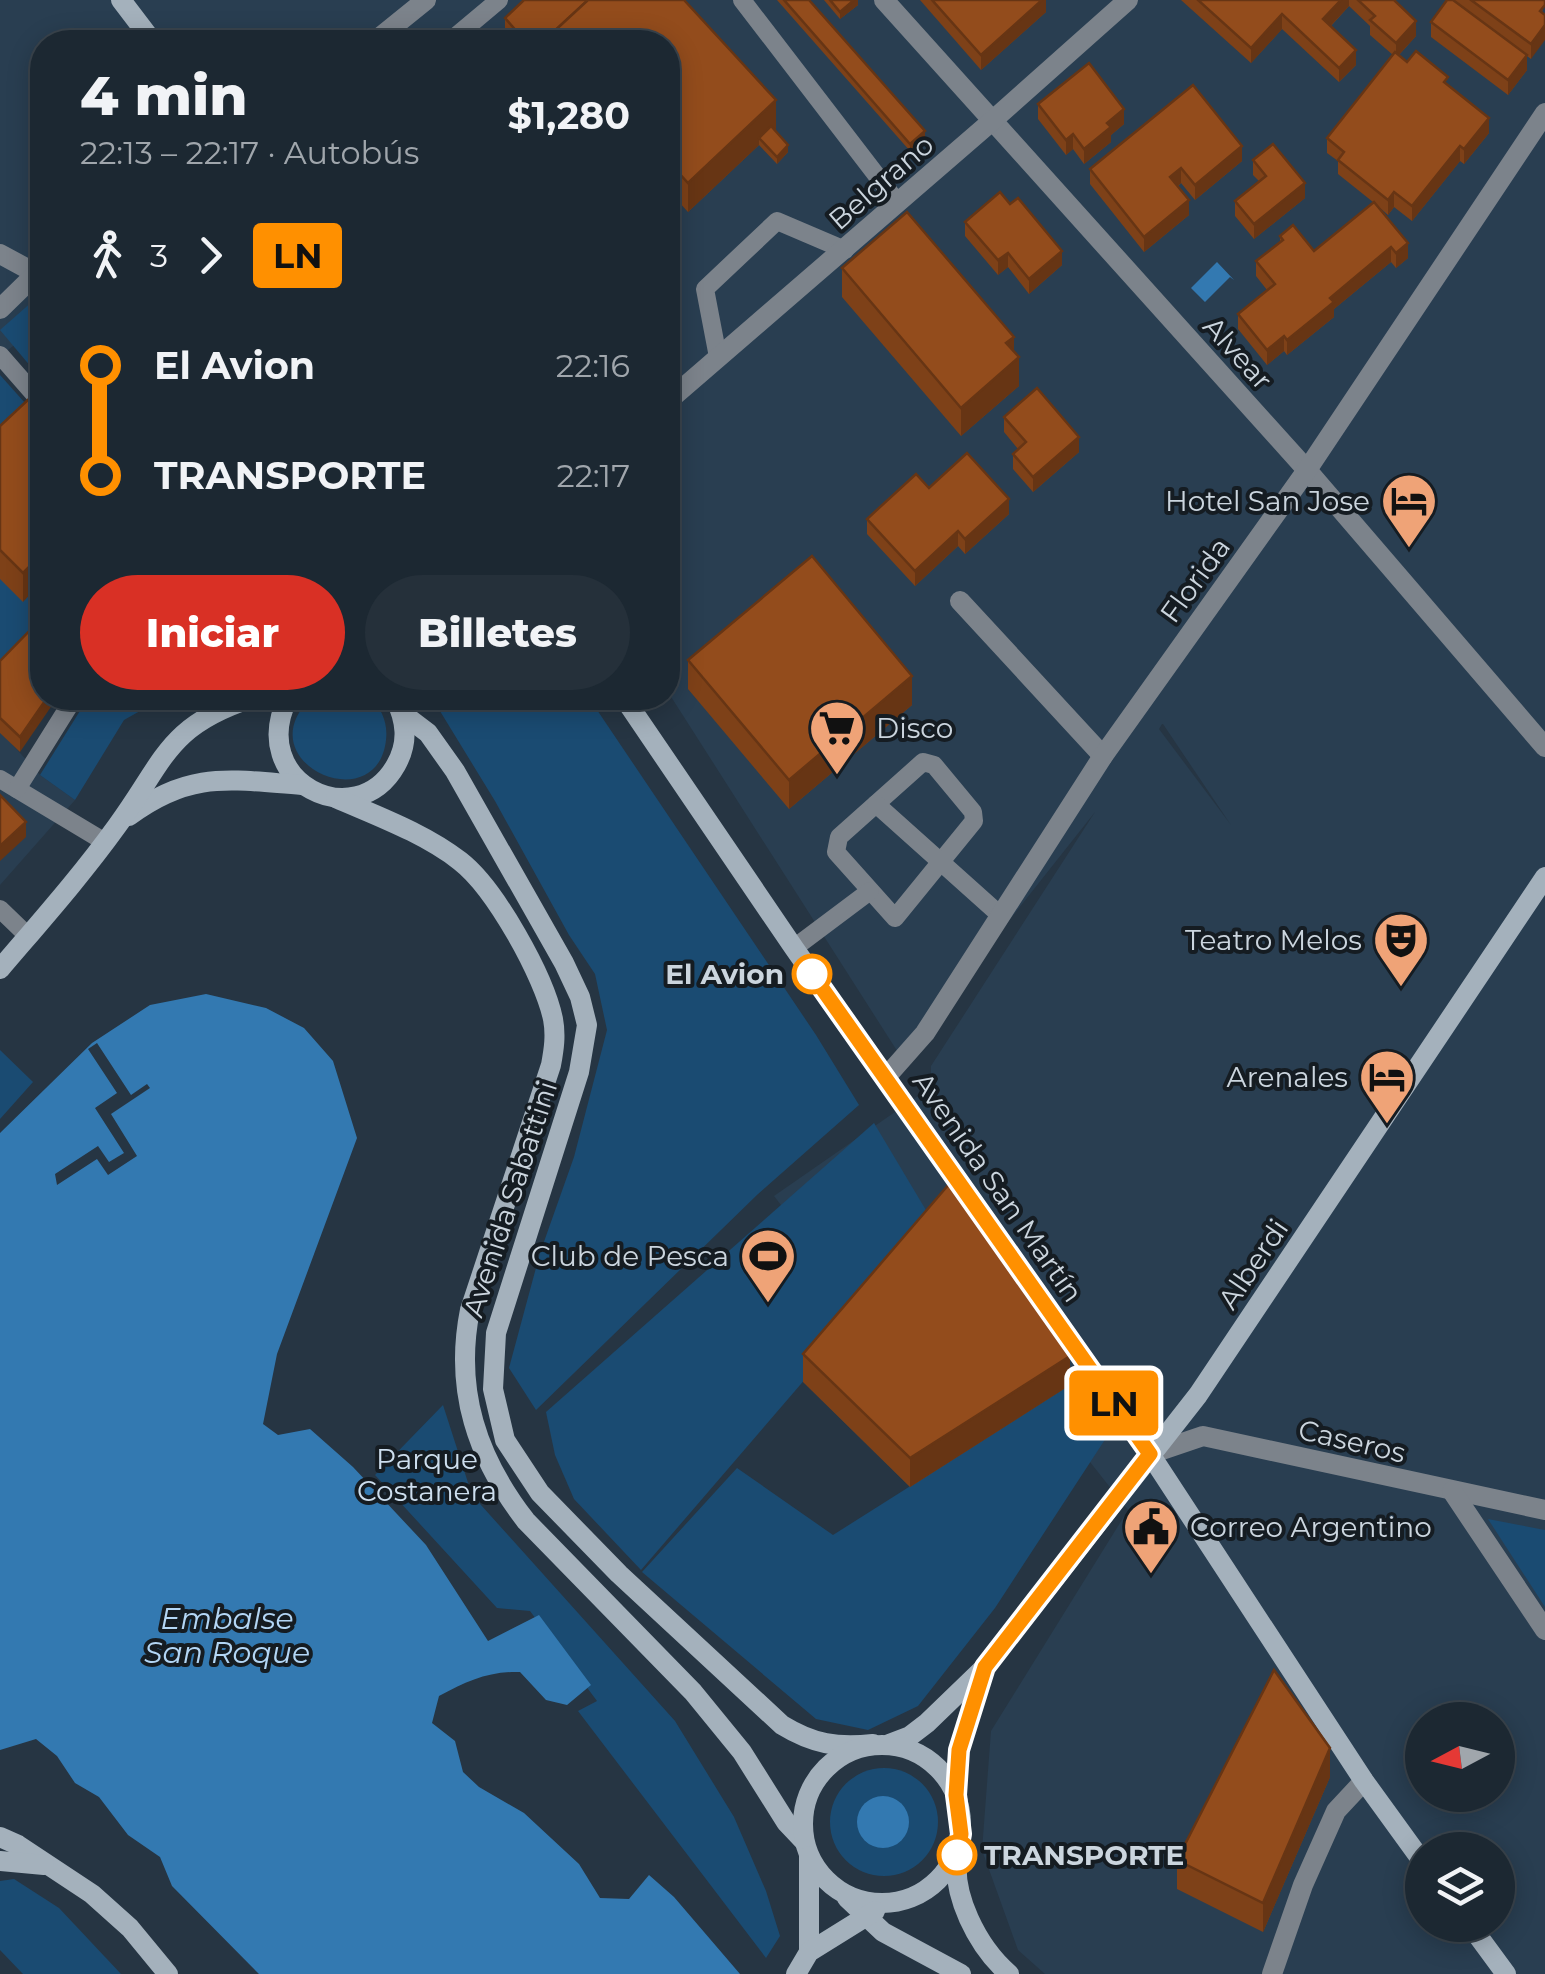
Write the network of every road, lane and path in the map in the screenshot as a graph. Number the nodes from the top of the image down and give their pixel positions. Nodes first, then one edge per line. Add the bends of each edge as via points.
1 (121, 0) edge
2 (426, 0) edge
3 (499, 0) edge
4 (742, 0) edge
5 (884, 0) edge
6 (1128, 0) edge
7 (145, 30) edge
8 (389, 30) edge
9 (463, 30) edge
10 (1545, 113) edge
11 (992, 122) junction
12 (897, 202) junction
13 (845, 250) junction
14 (0, 254) edge
15 (30, 267) edge
16 (30, 280) edge
17 (0, 309) edge
18 (0, 355) edge
19 (718, 358) junction
20 (30, 389) edge
21 (680, 391) edge
22 (1307, 470) junction
23 (960, 601) dead end
24 (66, 710) edge
25 (217, 710) edge
26 (283, 710) edge
27 (400, 710) edge
28 (403, 710) edge
29 (632, 710) edge
30 (1545, 747) edge
31 (1103, 756) junction
32 (0, 778) edge
33 (302, 785) junction
34 (17, 789) junction
35 (336, 798) junction
36 (876, 804) junction
37 (120, 824) junction
38 (105, 842) junction
39 (941, 861) junction
40 (1545, 877) edge
41 (870, 892) junction
42 (0, 909) edge
43 (1000, 915) junction
44 (28, 936) junction
45 (794, 948) junction
46 (0, 969) edge
47 (887, 1076) junction
48 (1150, 1454) junction
49 (1452, 1491) junction
50 (1545, 1510) edge
51 (1545, 1630) edge
52 (985, 1667) junction
53 (881, 1744) junction
54 (1364, 1781) junction
55 (956, 1795) junction
56 (961, 1834) junction
57 (0, 1837) edge
58 (1405, 1837) edge
59 (806, 1847) junction
60 (0, 1861) edge
61 (46, 1865) junction
62 (842, 1893) junction
63 (891, 1903) junction
64 (864, 1916) junction
65 (1482, 1942) edge
66 (809, 1952) junction
67 (168, 1974) edge
68 (796, 1974) edge
69 (960, 1974) edge
70 (1010, 1974) edge
71 (1272, 1974) edge
72 (1506, 1974) edge

1 - 7 main road
2 - 8 street
3 - 9 lane
4 - 12 lane
5 - 11 street, Alvear
6 - 11 street, Belgrano
10 - 22 street, Florida
11 - 12 street, Belgrano
11 - 22 street, Alvear
12 - 13 street, Belgrano
13 - 19 street, Belgrano
13 - 19 lane via 777,222 705,289
14 - 15 street
16 - 17 street
18 - 20 lane
19 - 21 street, Belgrano
22 - 30 street, Alvear
22 - 31 street, Florida
23 - 31 street
24 - 34 lane
25 - 37 main road via 167,748
26 - 33 main road via 277,735 289,771
27 - 35 main road via 406,735 391,774 366,792
28 - 53 main road, Avenida Sabattini via 455,771 564,963 587,1025 580,1072 496,1333 493,1389 505,1440 540,1494 782,1725 807,1740 842,1748
29 - 45 main road, Avenida San Martín
31 - 43 street, Florida
32 - 34 lane
33 - 35 main road, Avenida Sabattini
33 - 37 main road via 206,780 151,800
34 - 38 lane
35 - 59 main road, Avenida Sabattini via 444,850 476,876 505,916 552,1015 551,1065 465,1336 476,1439 526,1520 693,1692
36 - 39 lane
36 - 39 lane via 923,762 934,765 974,818
36 - 41 lane via 835,845
37 - 38 main road
38 - 44 main road
39 - 41 lane via 899,916 891,917
39 - 43 lane
40 - 48 main road, Alberdi via 1198,1395
41 - 45 lane
42 - 44 lane
43 - 47 street, Florida via 925,1033
44 - 46 main road
45 - 47 main road, Avenida San Martín
47 - 48 main road, Avenida San Martín
48 - 49 street, Caseros via 1203,1436
48 - 52 main road, Alberdi
48 - 54 main road, Avenida San Martín
49 - 50 street, Caseros
49 - 51 street
52 - 53 main road, Alberdi via 918,1730
52 - 55 main road, Alberdi via 959,1750
53 - 55 main road via 930,1760
53 - 59 main road via 838,1757 812,1785 802,1822
54 - 58 main road, Avenida San Martín
54 - 71 street via 1336,1811
55 - 56 main road
56 - 63 main road via 943,1875 926,1890
56 - 70 main road via 955,1867 966,1911
57 - 61 main road
59 - 62 main road
59 - 66 main road
60 - 61 main road
61 - 67 main road via 92,1894
62 - 63 main road
62 - 64 main road
63 - 64 main road
64 - 66 main road
64 - 69 main road
65 - 72 main road
66 - 68 main road

